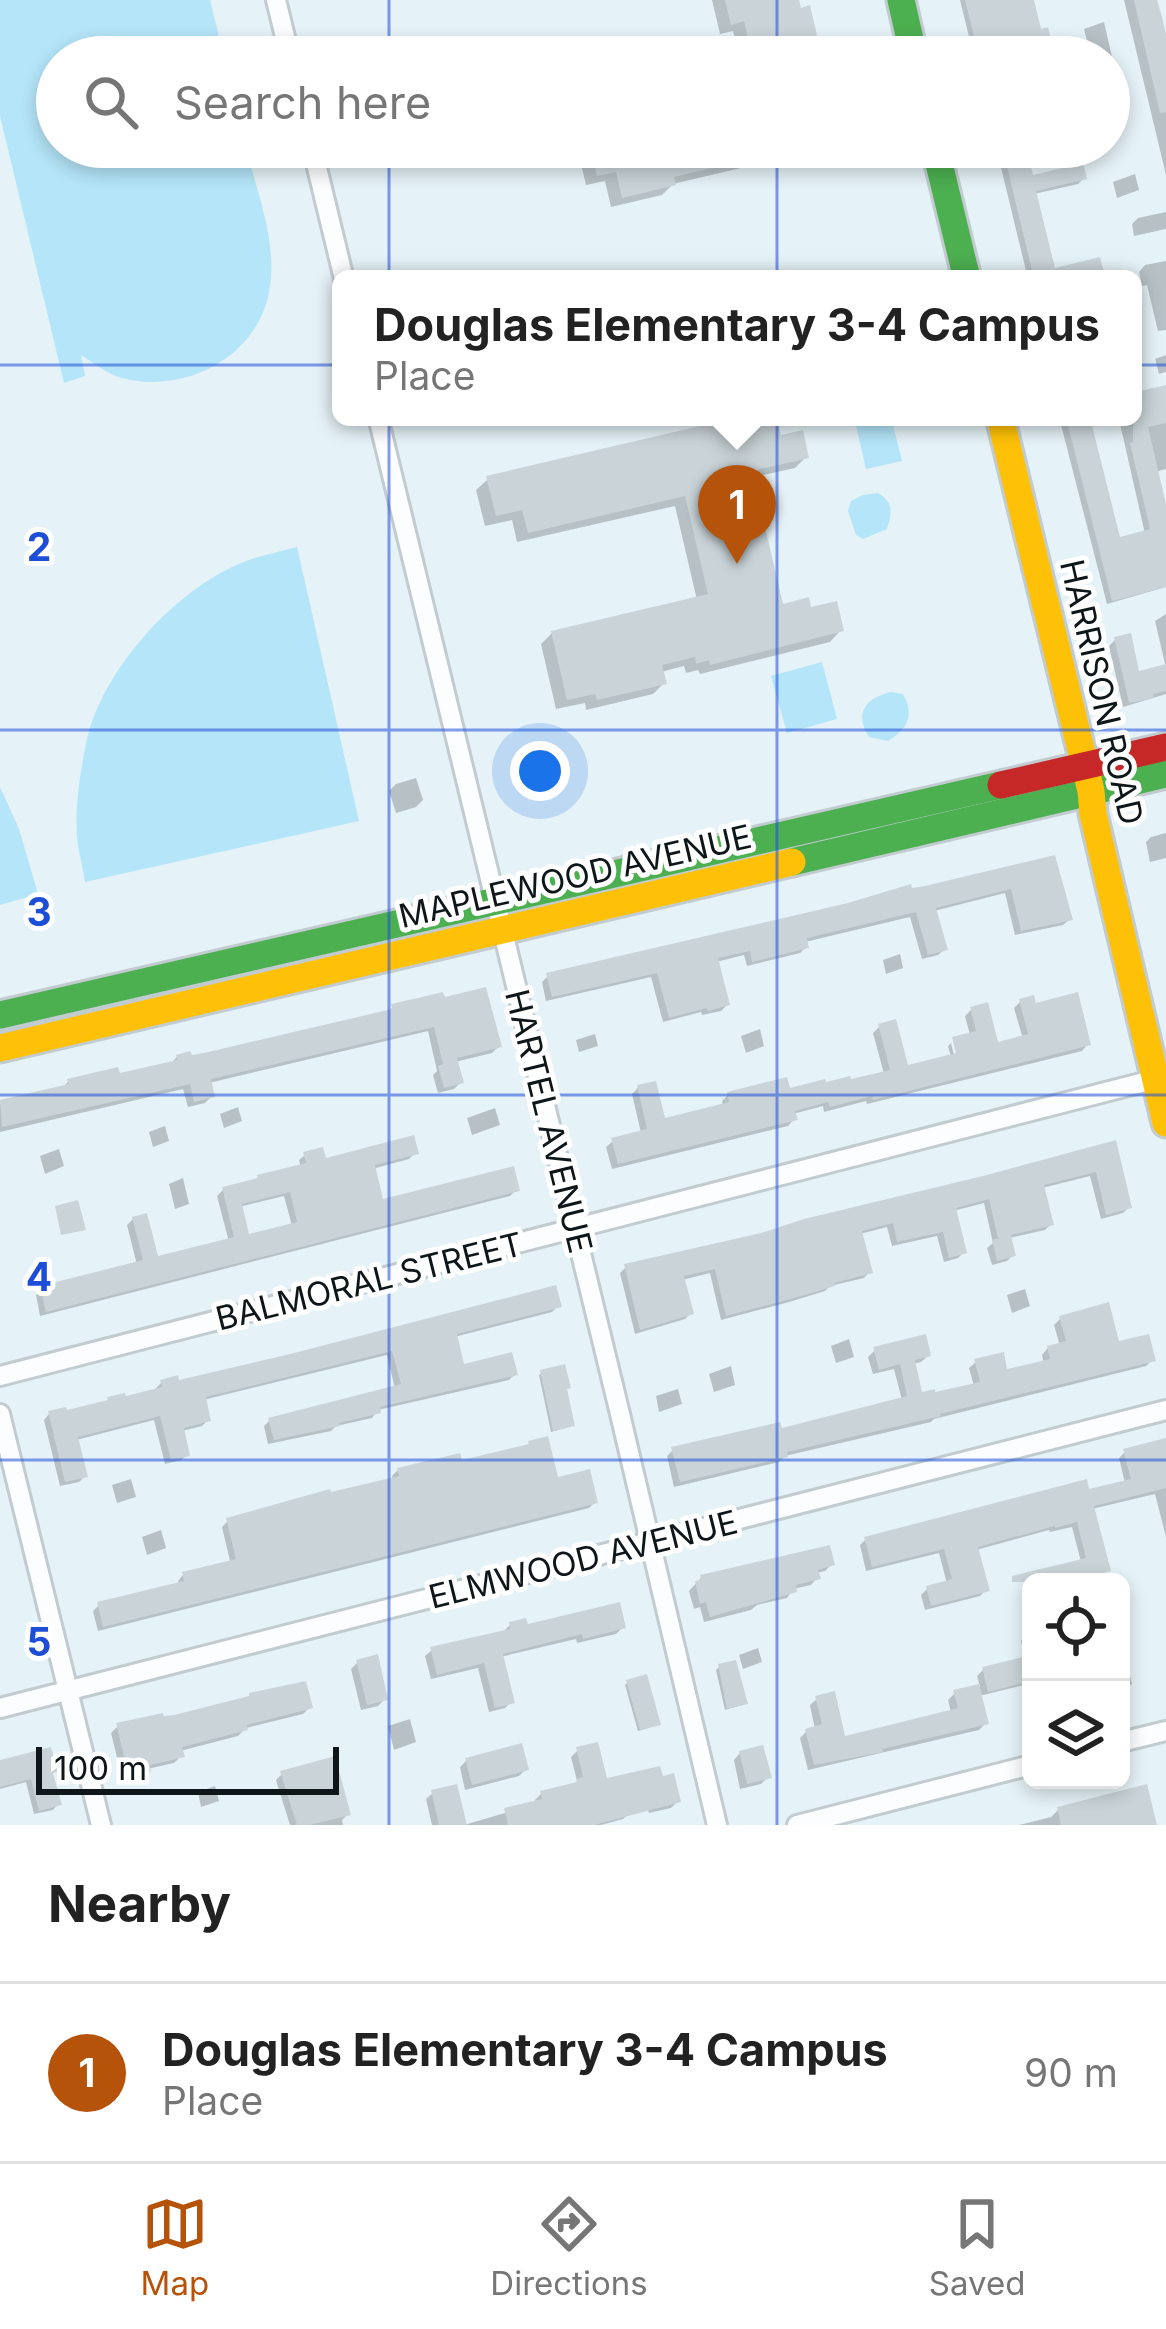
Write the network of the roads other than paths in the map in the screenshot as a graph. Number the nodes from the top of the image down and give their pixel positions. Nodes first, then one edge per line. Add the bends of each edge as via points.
1 (276, 0) edge
2 (901, 0) edge
3 (285, 36) edge
4 (909, 36) edge
5 (317, 168) edge
6 (940, 168) edge
7 (342, 270) edge
8 (965, 270) edge
9 (380, 426) edge
10 (1002, 426) edge
11 (1166, 747) edge
12 (1166, 774) edge
13 (1087, 779) junction
14 (494, 900) junction
15 (502, 932) junction
16 (306, 944) junction
17 (313, 974) junction
18 (123, 985) junction
19 (0, 1015) edge
20 (130, 1018) junction
21 (0, 1048) edge
22 (1156, 1079) junction
23 (1166, 1123) edge
24 (575, 1228) junction
25 (0, 1376) edge
26 (1166, 1410) edge
27 (0, 1414) edge
28 (651, 1542) junction
29 (68, 1691) junction
30 (0, 1708) edge
31 (1166, 1731) edge
32 (1130, 1740) edge
33 (1022, 1767) edge
34 (100, 1825) edge
35 (717, 1825) edge
36 (797, 1825) edge

1 - 3 street
2 - 4 street
5 - 7 street
6 - 8 street
9 - 14 street, HARTEL AVENUE
10 - 13 street, HARRISON ROAD
11 - 13 street, MAPLEWOOD AVENUE
12 - 13 street, MAPLEWOOD AVENUE
13 - 14 street, MAPLEWOOD AVENUE
13 - 15 street, MAPLEWOOD AVENUE
13 - 22 street, HARRISON ROAD
14 - 15 street, HARTEL AVENUE
14 - 16 street, MAPLEWOOD AVENUE
15 - 17 street, MAPLEWOOD AVENUE
15 - 24 street, HARTEL AVENUE
16 - 17 street
16 - 18 street, MAPLEWOOD AVENUE
17 - 20 street, MAPLEWOOD AVENUE
18 - 19 street, MAPLEWOOD AVENUE
18 - 20 street
20 - 21 street, MAPLEWOOD AVENUE
22 - 23 street, HARRISON ROAD
22 - 24 street, BALMORAL STREET
24 - 25 street, BALMORAL STREET
24 - 28 street, HARTEL AVENUE
26 - 28 street, ELMWOOD AVENUE
27 - 29 street
28 - 29 street, ELMWOOD AVENUE
28 - 35 street, HARTEL AVENUE
29 - 30 street, ELMWOOD AVENUE
29 - 34 street
31 - 32 street
33 - 36 street

